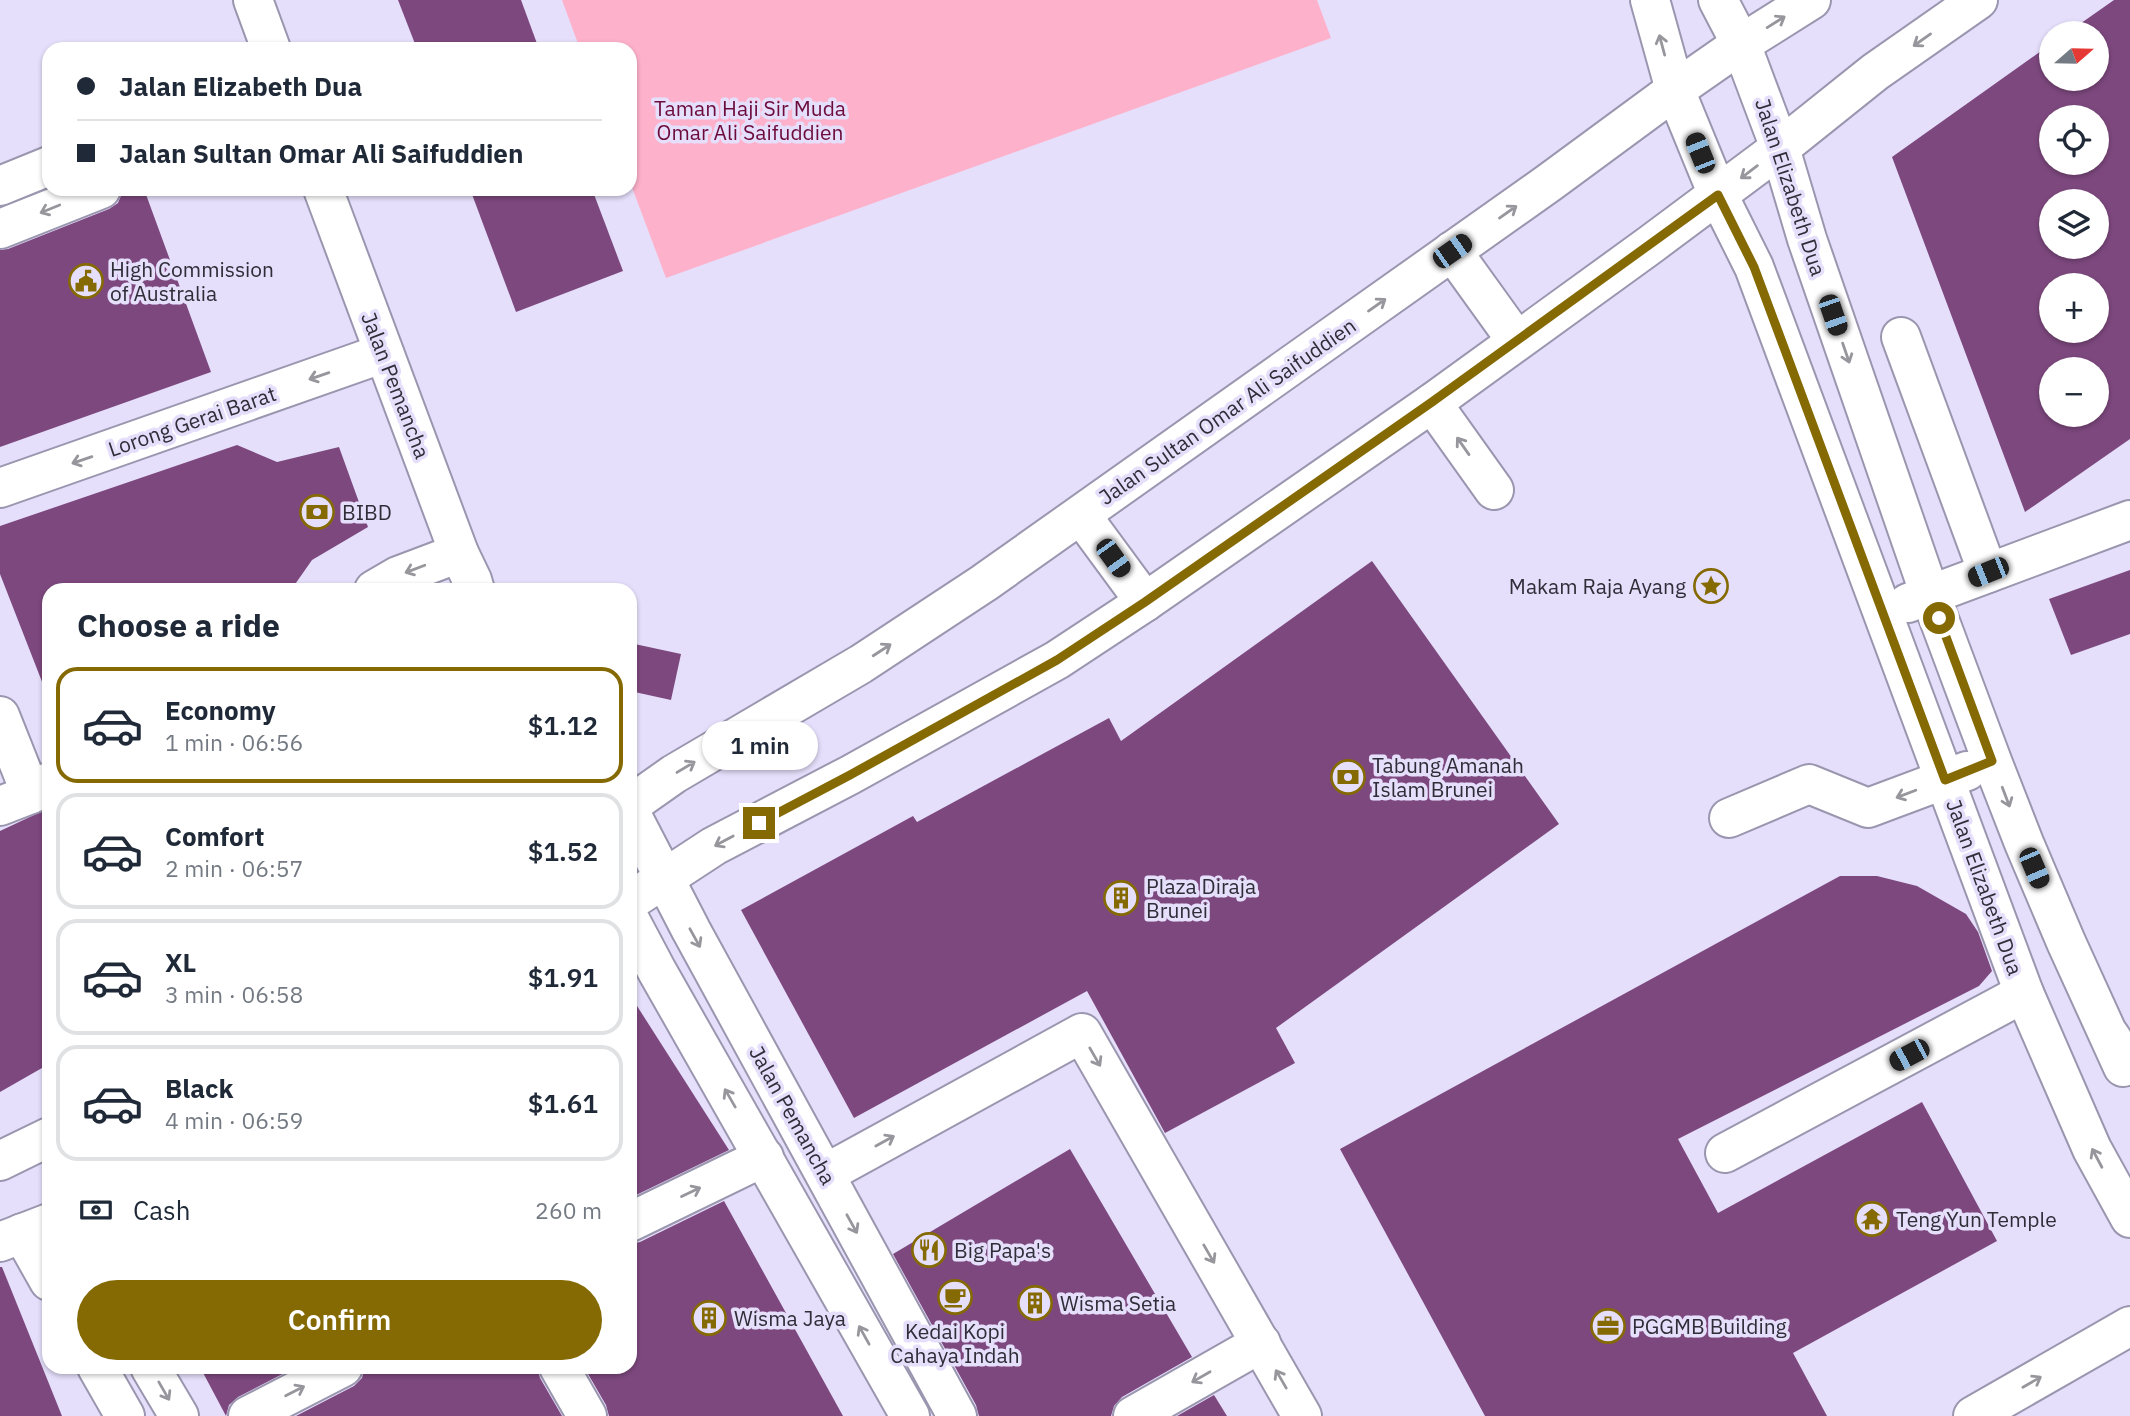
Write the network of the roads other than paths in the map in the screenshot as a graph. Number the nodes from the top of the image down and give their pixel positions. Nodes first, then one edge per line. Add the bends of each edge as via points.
1 (253, 0) edge
2 (1650, 0) edge
3 (1718, 0) edge
4 (1811, 0) edge
5 (1978, 0) edge
6 (268, 42) edge
7 (1741, 44) junction
8 (1675, 90) junction
9 (1780, 148) junction
10 (42, 169) edge
11 (0, 186) edge
12 (1718, 195) junction
13 (83, 196) edge
14 (326, 196) edge
15 (0, 229) edge
16 (1452, 251) junction
17 (1901, 337) dead end
18 (1516, 341) junction
19 (384, 353) junction
20 (1432, 402) junction
21 (0, 488) edge
22 (1494, 490) dead end
23 (1082, 515) junction
24 (2130, 520) edge
25 (1988, 572) junction
26 (472, 578) edge
27 (386, 583) edge
28 (1930, 594) junction
29 (1145, 602) junction
30 (1883, 612) junction
31 (0, 716) edge
32 (1992, 761) junction
33 (1945, 780) junction
34 (27, 794) edge
35 (637, 800) edge
36 (1729, 818) dead end
37 (637, 826) edge
38 (663, 878) junction
39 (637, 896) edge
40 (637, 933) edge
41 (2024, 993) junction
42 (2120, 1051) edge
43 (2130, 1082) edge
44 (42, 1140) edge
45 (1725, 1153) dead end
46 (1, 1157) edge
47 (764, 1157) junction
48 (825, 1174) junction
49 (2130, 1218) edge
50 (637, 1219) edge
51 (24, 1233) edge
52 (42, 1268) edge
53 (2130, 1326) edge
54 (1261, 1343) junction
55 (101, 1374) edge
56 (154, 1374) edge
57 (329, 1374) edge
58 (563, 1374) edge
59 (125, 1416) edge
60 (178, 1416) edge
61 (248, 1416) edge
62 (587, 1416) edge
63 (910, 1416) edge
64 (957, 1416) edge
65 (1133, 1416) edge
66 (1302, 1416) edge
67 (1973, 1416) edge

1 - 6 street
8 -> 2 street, Jalan Elizabeth Dua
3 - 7 street, Jalan Elizabeth Dua
7 -> 4 street, Jalan Sultan Omar Ali Saifuddien
5 -> 9 street via 1875,72
7 - 8 street, Jalan Sultan Omar Ali Saifuddien
7 - 9 street, Jalan Elizabeth Dua
8 - 12 street, Jalan Elizabeth Dua
16 -> 8 street, Jalan Sultan Omar Ali Saifuddien
9 -> 12 street
9 -> 28 street, Jalan Elizabeth Dua
10 - 11 street
12 - 18 street
12 - 30 street, Jalan Elizabeth Dua via 1754,267
13 -> 15 street
14 - 19 street, Jalan Pemancha
16 - 18 street
23 -> 16 street, Jalan Sultan Omar Ali Saifuddien
17 - 25 street
18 - 20 street
19 -> 21 street, Lorong Gerai Barat
19 - 26 street, Jalan Pemancha
22 -> 20 street
20 - 29 street
23 - 29 street
35 -> 23 street, Jalan Sultan Omar Ali Saifuddien via 861,664
24 - 25 street
25 - 28 street
26 -> 27 street via 398,576
28 - 30 street
28 - 32 street, Jalan Elizabeth Dua
29 -> 38 street via 1057,660
30 - 33 street, Jalan Elizabeth Dua
31 - 34 street
32 - 33 street
32 -> 42 street, Jalan Elizabeth Dua via 2056,918
33 -> 36 street via 1868,808 1808,784
33 - 41 street, Jalan Elizabeth Dua
37 - 38 street, Jalan Pemancha
38 - 39 street
38 -> 48 street, Jalan Pemancha
47 -> 40 street
41 - 45 street
49 -> 41 street, Jalan Elizabeth Dua via 2092,1149
42 - 43 street, Jalan Elizabeth Dua
44 - 46 street
50 -> 47 street
63 -> 47 street
48 -> 54 street via 1082,1033
48 -> 64 street, Jalan Pemancha
51 - 52 street
67 -> 53 street
54 -> 65 street
66 -> 54 street
55 - 59 street
56 -> 60 street
61 -> 57 street
58 - 62 street

